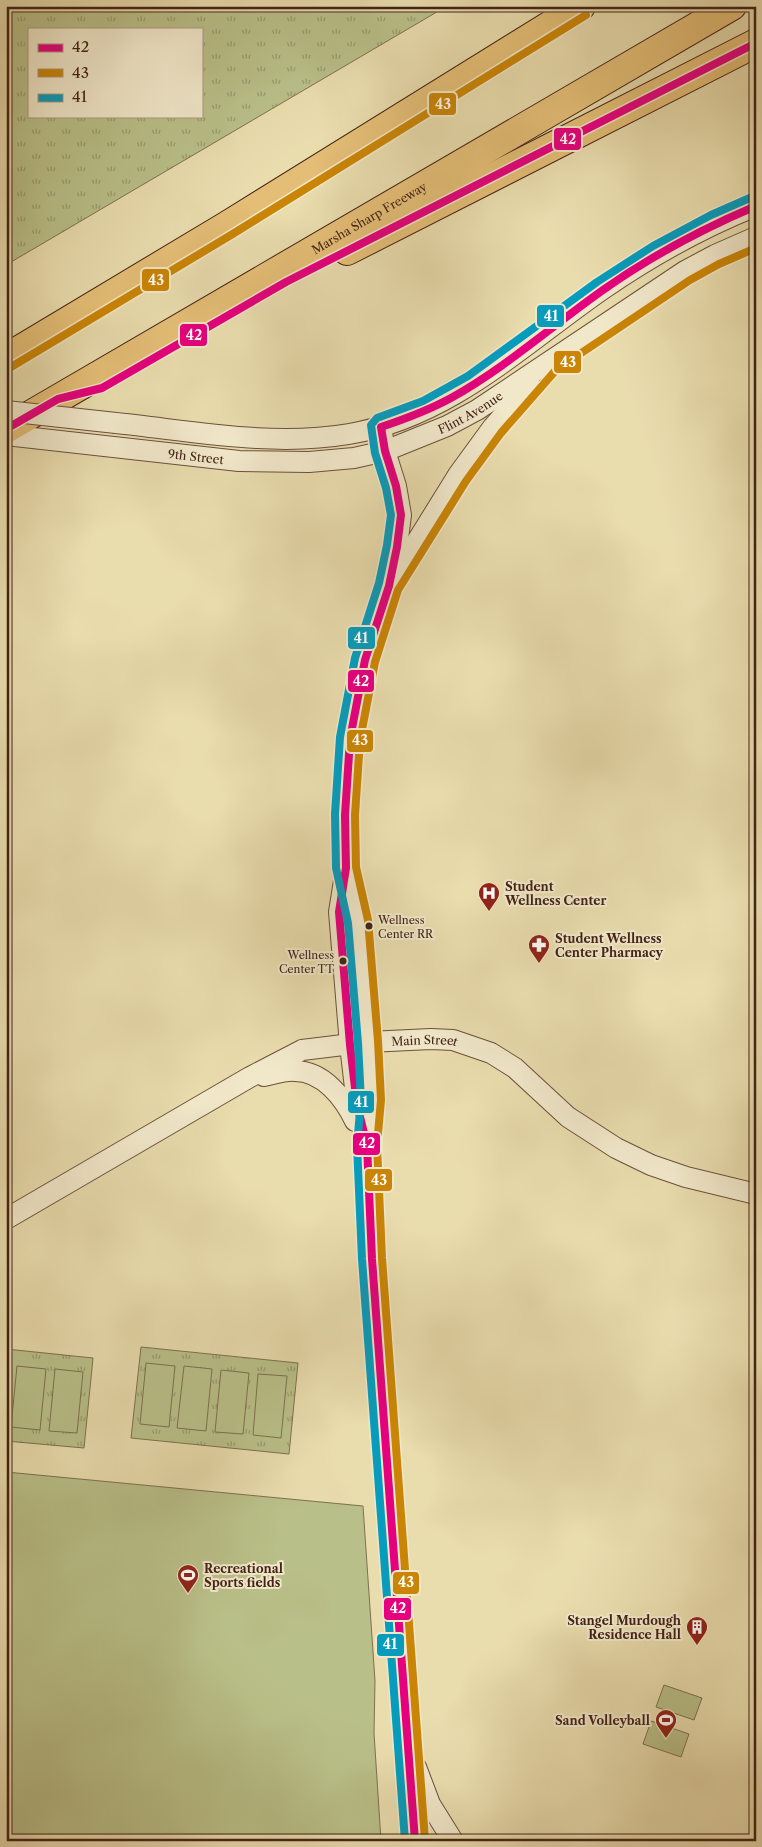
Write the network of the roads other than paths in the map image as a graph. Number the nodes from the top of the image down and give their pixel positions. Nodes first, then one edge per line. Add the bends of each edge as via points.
1 (581, 6) edge
2 (732, 6) edge
3 (756, 43) edge
4 (756, 206) edge
5 (756, 237) edge
6 (6, 358) edge
7 (549, 362) junction
8 (58, 399) junction
9 (6, 411) edge
10 (381, 427) junction
11 (6, 429) edge
12 (6, 435) edge
13 (385, 450) junction
14 (390, 586) junction
15 (359, 1044) junction
16 (242, 1081) junction
17 (367, 1145) junction
18 (756, 1194) edge
19 (6, 1219) edge
20 (405, 1724) junction
21 (415, 1841) edge
22 (453, 1841) edge

1 - 6 highway
2 - 8 highway, Marsha Sharp Freeway
3 - 8 highway via 286,282 102,388
4 - 10 street, Flint Avenue via 705,228 652,258 451,397
5 - 7 street, Flint Avenue via 686,271
7 - 13 street, Flint Avenue via 448,426
7 - 14 street, Flint Avenue via 493,427 458,475
8 - 11 highway, Marsha Sharp Freeway
9 - 10 street, 9th Street, bridge via 285,440 350,434
10 - 13 street, Flint Avenue
12 - 13 street, 9th Street via 268,462 332,460
13 - 14 street, Flint Avenue via 401,516
14 - 15 street, Flint Avenue via 365,660 350,740 345,815 346,868 339,912
15 - 16 street, Main Street via 302,1050
15 - 17 street, Flint Avenue via 357,1105
15 - 18 street, Main Street via 431,1039 475,1046 515,1068 568,1117 616,1148 686,1177
16 - 17 street via 296,1070 322,1079 349,1108
16 - 19 street, Main Street
17 - 20 street, Flint Avenue
20 - 21 street, Flint Avenue
20 - 22 street via 418,1776 430,1804

